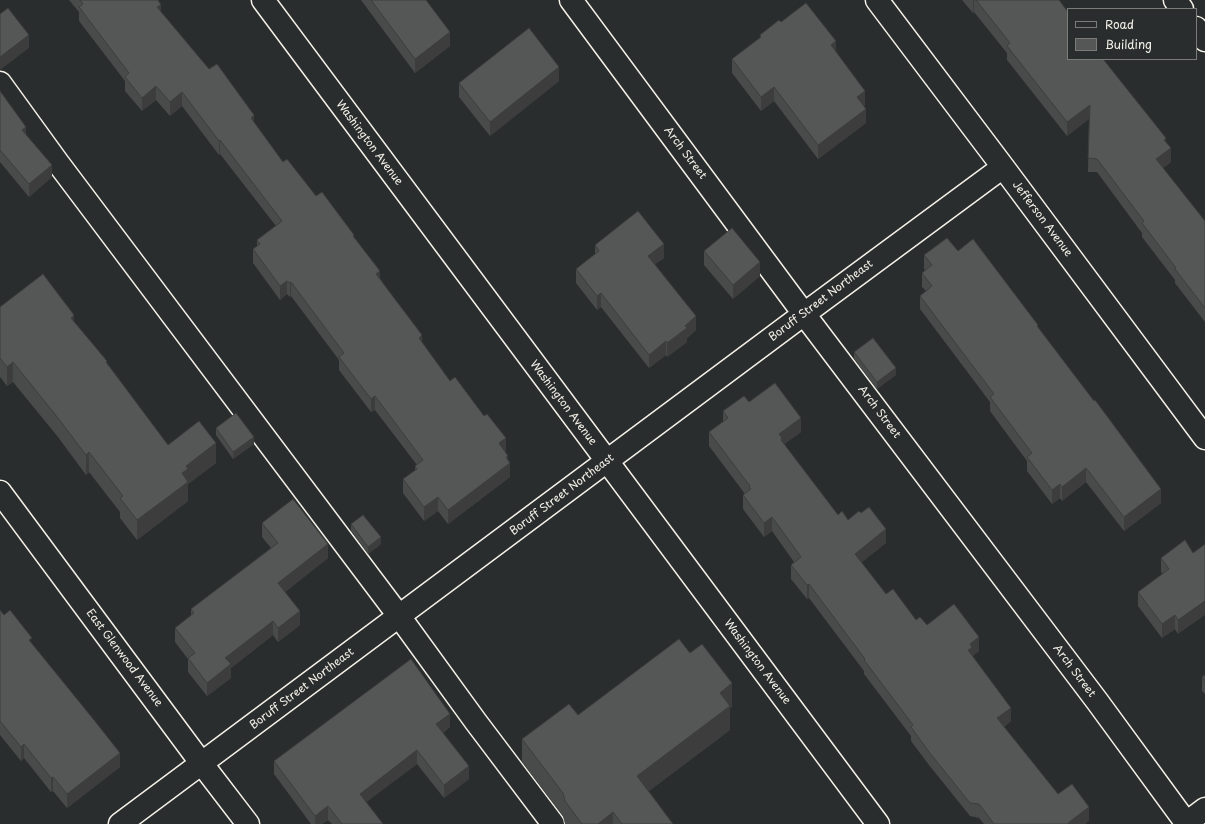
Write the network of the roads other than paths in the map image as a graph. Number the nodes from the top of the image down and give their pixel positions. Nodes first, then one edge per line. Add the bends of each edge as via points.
1 (263, 0) edge
2 (571, 0) edge
3 (877, 0) edge
4 (1175, 0) edge
5 (1181, 8) edge
6 (1197, 29) edge
7 (1205, 40) edge
8 (0, 83) edge
9 (1003, 167) junction
10 (804, 314) junction
11 (1205, 438) edge
12 (607, 462) junction
13 (0, 492) edge
14 (399, 616) junction
15 (202, 764) junction
16 (1205, 808) edge
17 (120, 824) edge
18 (248, 824) edge
19 (553, 824) edge
20 (878, 824) edge
21 (1186, 824) edge

1 - 12 street, Washington Avenue
2 - 10 street, Arch Street
3 - 9 street, Jefferson Avenue
4 - 5 street
6 - 7 street
8 - 14 street
9 - 10 street, Boruff Street Northeast
9 - 11 street, Jefferson Avenue
10 - 12 street, Boruff Street Northeast
10 - 21 street, Arch Street via 1097,701
12 - 14 street, Boruff Street Northeast
12 - 20 street, Washington Avenue
13 - 15 street, East Glenwood Avenue
14 - 15 street, Boruff Street Northeast
14 - 19 street
15 - 17 street, Boruff Street Northeast
15 - 18 street, East Glenwood Avenue
16 - 21 street

